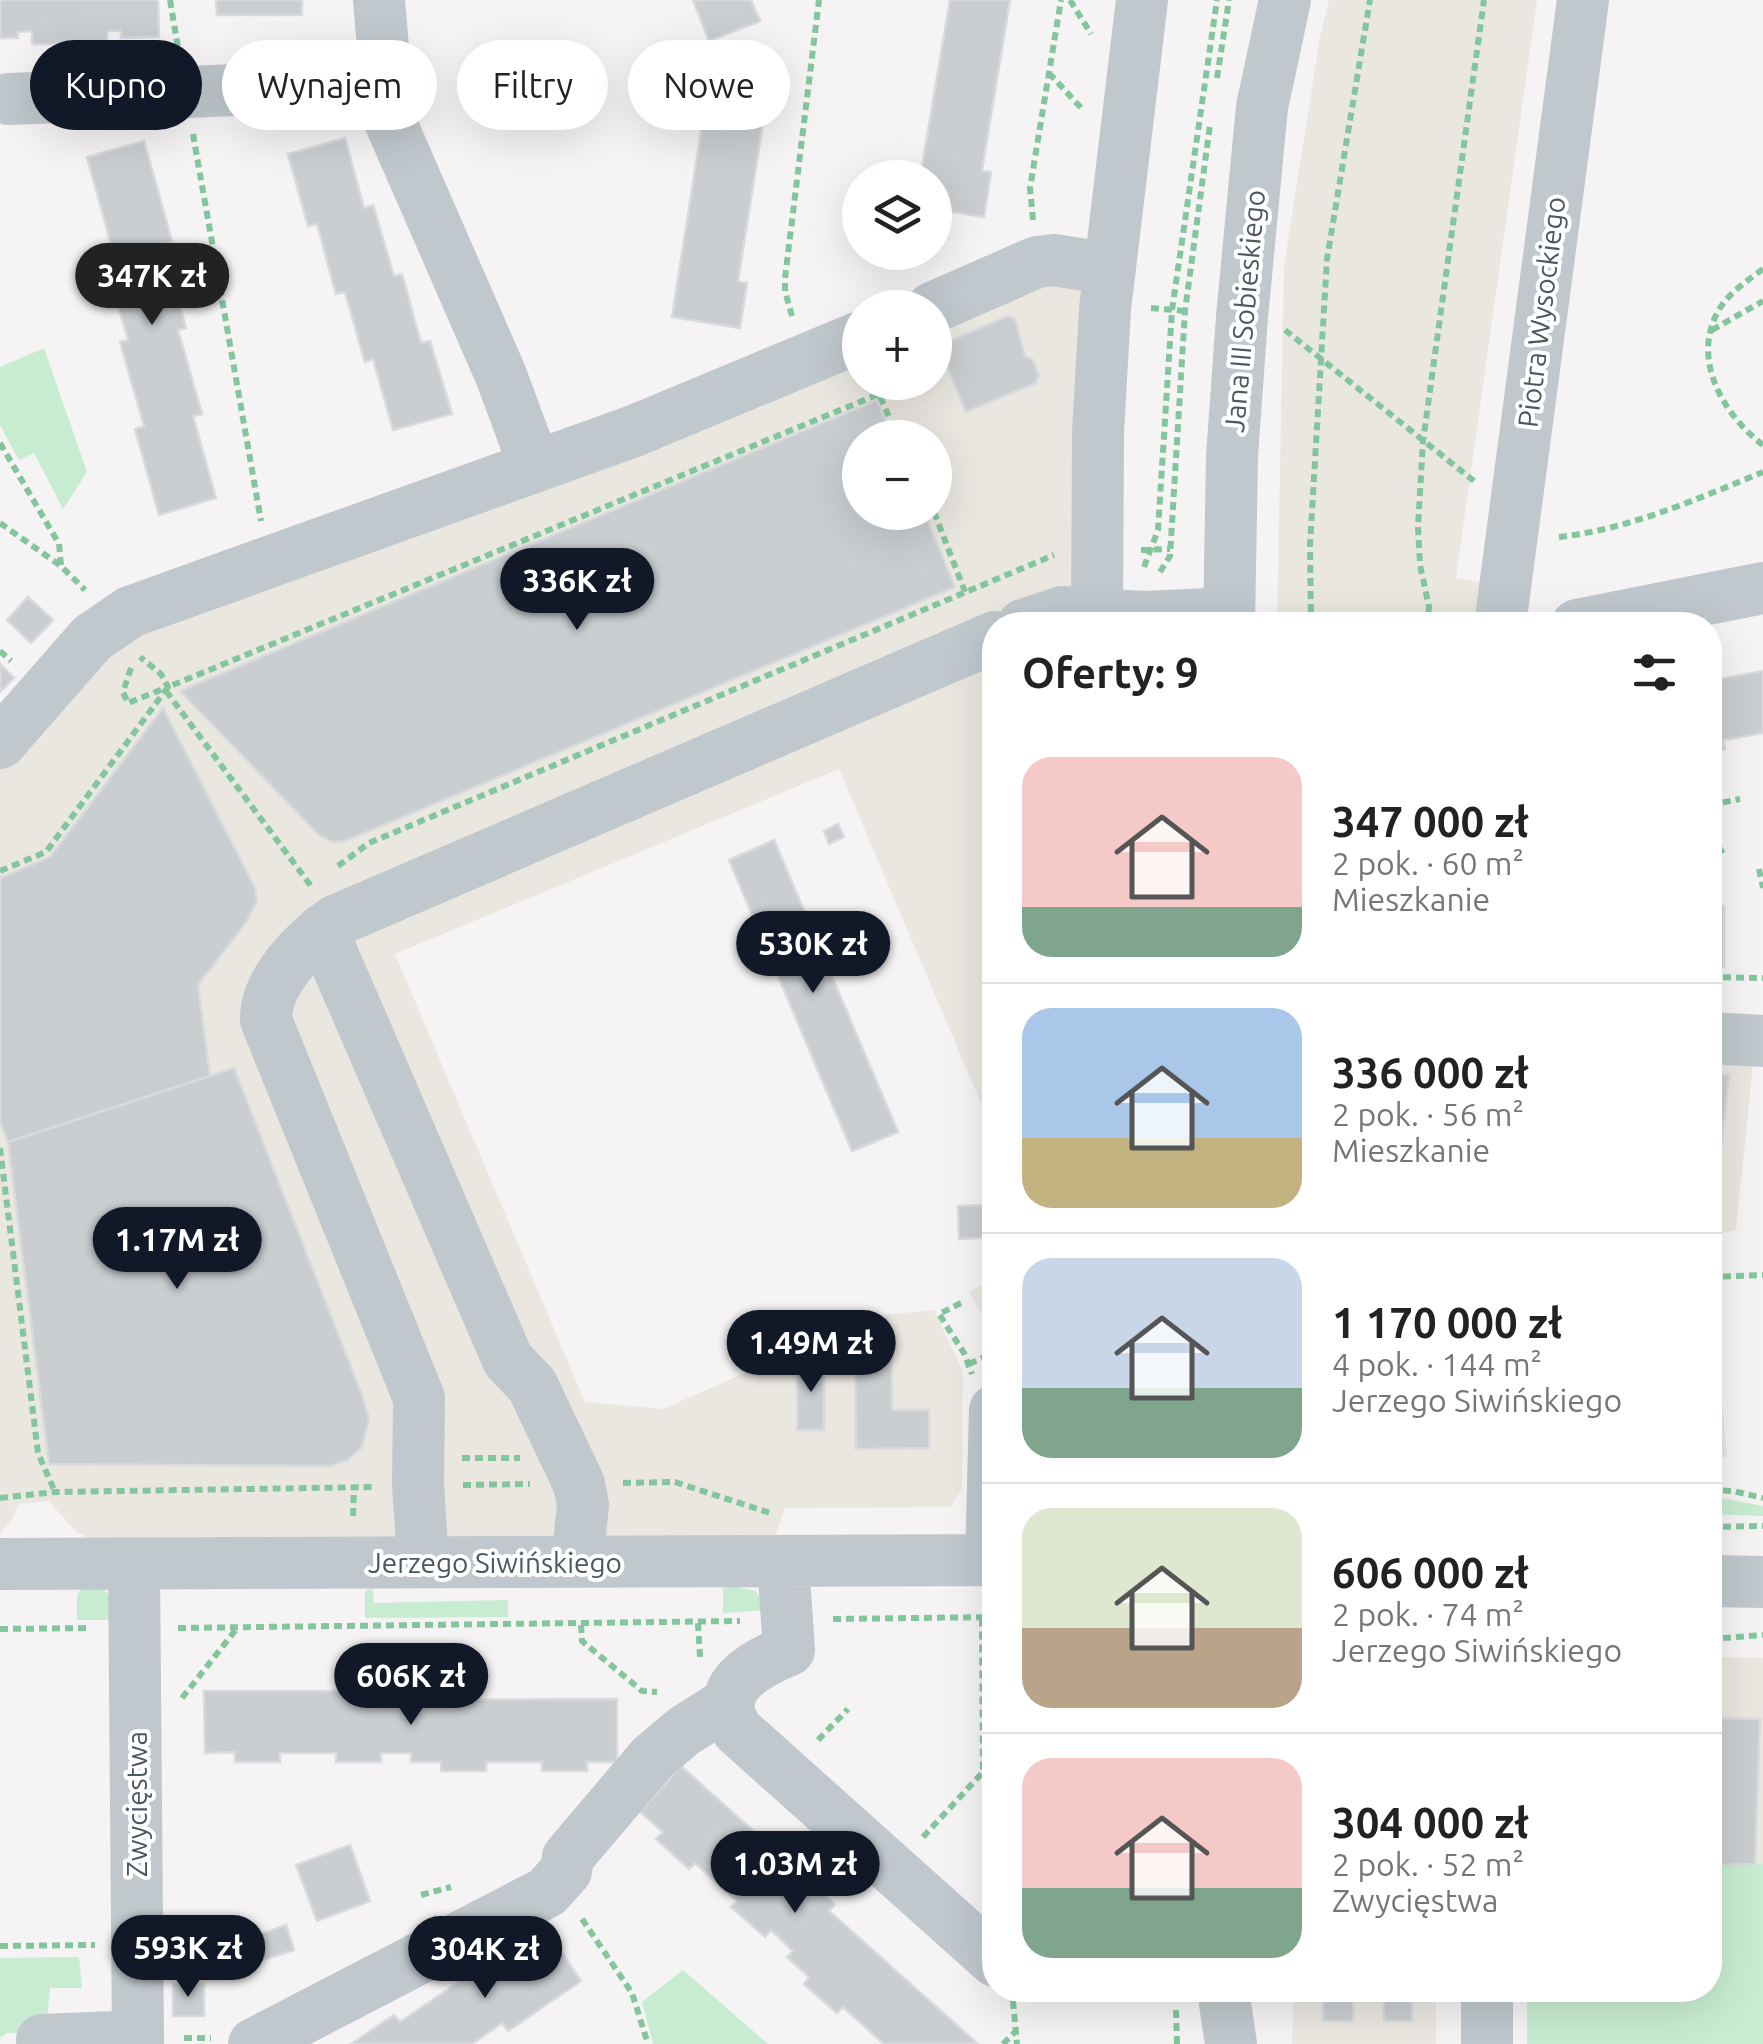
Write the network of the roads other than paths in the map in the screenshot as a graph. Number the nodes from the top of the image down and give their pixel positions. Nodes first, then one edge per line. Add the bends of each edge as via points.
1 (379, 0) edge
2 (1142, 0) edge
3 (1285, 0) edge
4 (1583, 0) edge
5 (382, 40) edge
6 (222, 91) edge
7 (9, 99) dead end
8 (394, 130) edge
9 (1110, 269) junction
10 (952, 299) edge
11 (842, 344) edge
12 (535, 467) junction
13 (1763, 588) edge
14 (1119, 610) edge
15 (1075, 612) edge
16 (1229, 612) edge
17 (1502, 612) edge
18 (1642, 612) edge
19 (982, 643) edge
20 (0, 743) edge
21 (317, 908) junction
22 (1722, 1039) edge
23 (1763, 1041) edge
24 (784, 1540) junction
25 (423, 1560) junction
26 (982, 1560) edge
27 (578, 1562) junction
28 (0, 1564) edge
29 (134, 1564) junction
30 (1722, 1581) edge
31 (1763, 1582) edge
32 (728, 1703) junction
33 (982, 1950) edge
34 (1225, 2002) edge
35 (1248, 2002) edge
36 (1487, 2002) edge
37 (42, 2040) dead end
38 (138, 2040) edge
39 (241, 2041) edge
40 (1232, 2044) edge
41 (1248, 2044) edge
42 (1488, 2044) edge

1 - 5 street
2 - 9 street
3 - 16 street, Jana III Sobieskiego via 1262,107 1244,300
4 - 17 street, Piotra Wysockiego
6 - 7 street
8 - 12 street
9 - 10 street via 1037,262
9 - 14 street via 1098,432
11 - 12 street
12 - 20 street via 130,612 92,638
13 - 18 street
14 - 15 street
19 - 21 street via 353,913
21 - 25 street via 272,991 266,1020 418,1398
21 - 27 street via 508,1360 532,1386 578,1484 584,1505
22 - 23 street
24 - 26 street, Jerzego Siwińskiego
24 - 27 street, Jerzego Siwińskiego
24 - 32 street via 789,1650 745,1674
25 - 27 street, Jerzego Siwińskiego
25 - 29 street, Jerzego Siwińskiego
28 - 29 street, Jerzego Siwińskiego
29 - 38 street, Zwycięstwa
30 - 31 street
32 - 33 street via 738,1730
32 - 39 street via 652,1758 547,1892
34 - 40 street
35 - 41 street
36 - 42 street
37 - 38 street

